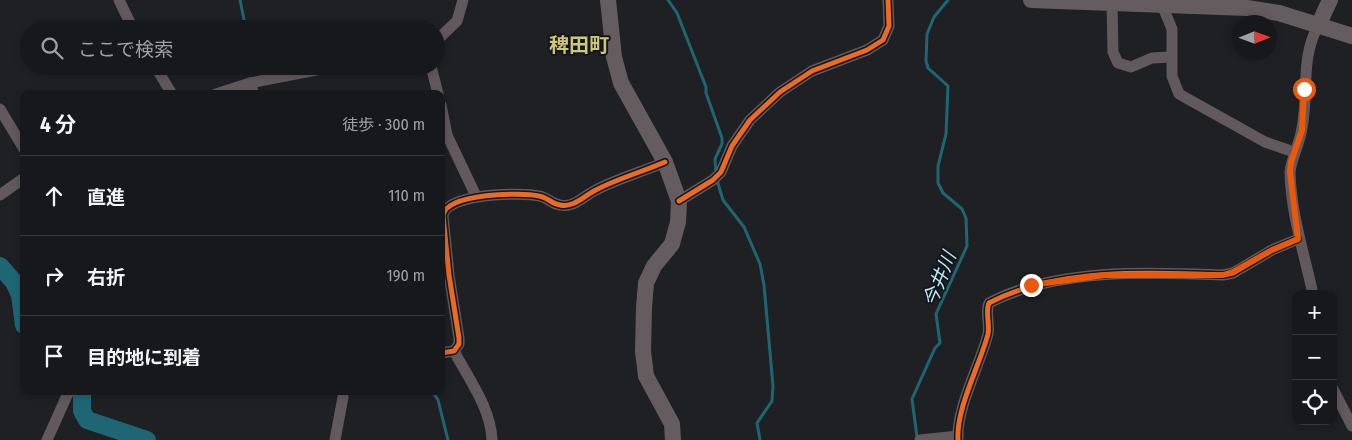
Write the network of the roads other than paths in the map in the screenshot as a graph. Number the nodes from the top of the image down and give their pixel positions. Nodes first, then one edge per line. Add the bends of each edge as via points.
1 (119, 0) edge
2 (463, 0) edge
3 (608, 0) edge
4 (888, 0) edge
5 (1031, 0) edge
6 (1330, 0) edge
7 (1160, 2) edge
8 (1112, 3) junction
9 (129, 20) edge
10 (1318, 26) junction
11 (445, 33) edge
12 (1352, 36) edge
13 (1171, 57) junction
14 (160, 75) edge
15 (302, 75) edge
16 (433, 75) edge
17 (252, 88) edge
18 (170, 90) edge
19 (437, 90) edge
20 (0, 109) edge
21 (445, 125) edge
22 (20, 142) edge
23 (1294, 152) junction
24 (665, 162) junction
25 (20, 181) edge
26 (0, 195) edge
27 (476, 196) junction
28 (679, 201) junction
29 (445, 212) edge
30 (445, 235) edge
31 (1298, 239) junction
32 (1312, 290) edge
33 (454, 351) junction
34 (445, 352) edge
35 (67, 395) edge
36 (344, 395) edge
37 (1337, 398) edge
38 (1352, 426) edge
39 (958, 438) edge
40 (47, 440) edge
41 (335, 440) edge
42 (492, 440) edge
43 (672, 440) edge
44 (920, 440) edge

1 - 9 street
2 - 11 street via 457,22
3 - 24 main road via 614,57 621,83
4 - 28 street via 889,26 883,40 867,50 812,71 780,92 750,120 717,176
5 - 8 main road
6 - 10 main road
7 - 8 main road
7 - 10 main road via 1247,8 1279,13
7 - 13 street via 1172,29
8 - 13 street via 1113,52 1118,63 1131,67 1152,58
10 - 12 main road
10 - 23 street via 1308,51 1304,116
13 - 23 street via 1172,76 1179,94 1265,142
14 - 18 street
15 - 17 street
16 - 19 street
20 - 22 street
21 - 27 street
23 - 31 street via 1290,182
24 - 27 street via 594,191 577,203 560,206 541,196 518,194
24 - 28 main road
25 - 26 street
27 - 29 street
28 - 43 main road via 672,244 654,266 646,283 644,308 646,376 672,424
30 - 33 street via 459,338
31 - 32 street
31 - 39 street via 1223,275 1105,275 1031,285 989,303 987,336 970,384
33 - 34 street
33 - 42 street via 486,410
35 - 40 street
36 - 41 street
37 - 38 street
39 - 44 street

